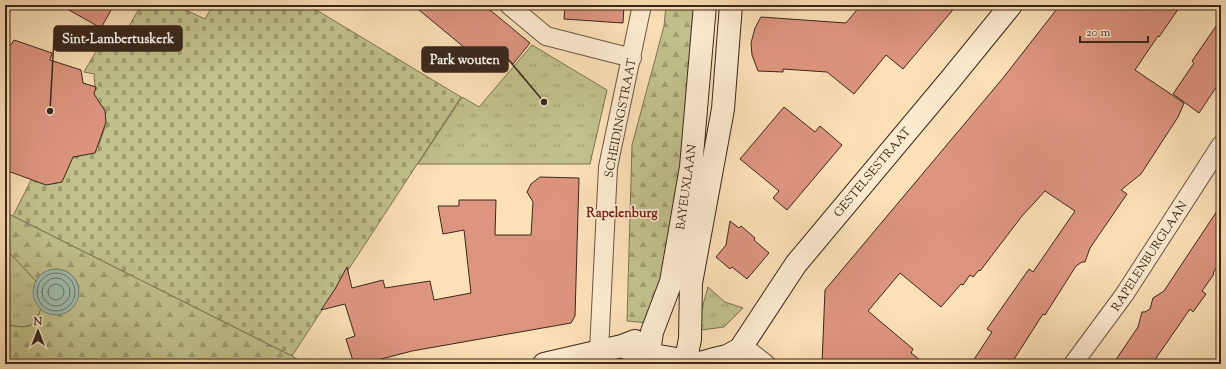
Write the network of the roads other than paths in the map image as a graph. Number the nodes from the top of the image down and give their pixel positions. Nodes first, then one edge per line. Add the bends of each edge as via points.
1 (509, 5) edge
2 (642, 5) edge
3 (705, 5) edge
4 (731, 5) edge
5 (1011, 5) edge
6 (632, 58) junction
7 (1221, 145) edge
8 (743, 346) junction
9 (599, 351) junction
10 (649, 353) edge
11 (686, 358) edge
12 (544, 364) edge
13 (766, 364) edge
14 (1073, 364) edge

1 - 6 street via 546,36
2 - 6 street, SCHEIDINGSTRAAT
3 - 10 main road, BAYEUXLAAN via 691,167 672,282 652,332
4 - 11 main road, BAYEUXLAAN via 723,109 691,283 690,339
5 - 8 main road, GESTELSESTRAAT via 796,264
6 - 9 street, SCHEIDINGSTRAAT via 608,167
7 - 14 street, RAPELENBURGLAAN via 1124,295
8 - 11 main road via 732,354 700,363
8 - 13 street
9 - 10 main road via 637,340
9 - 12 main road
10 - 11 main road

